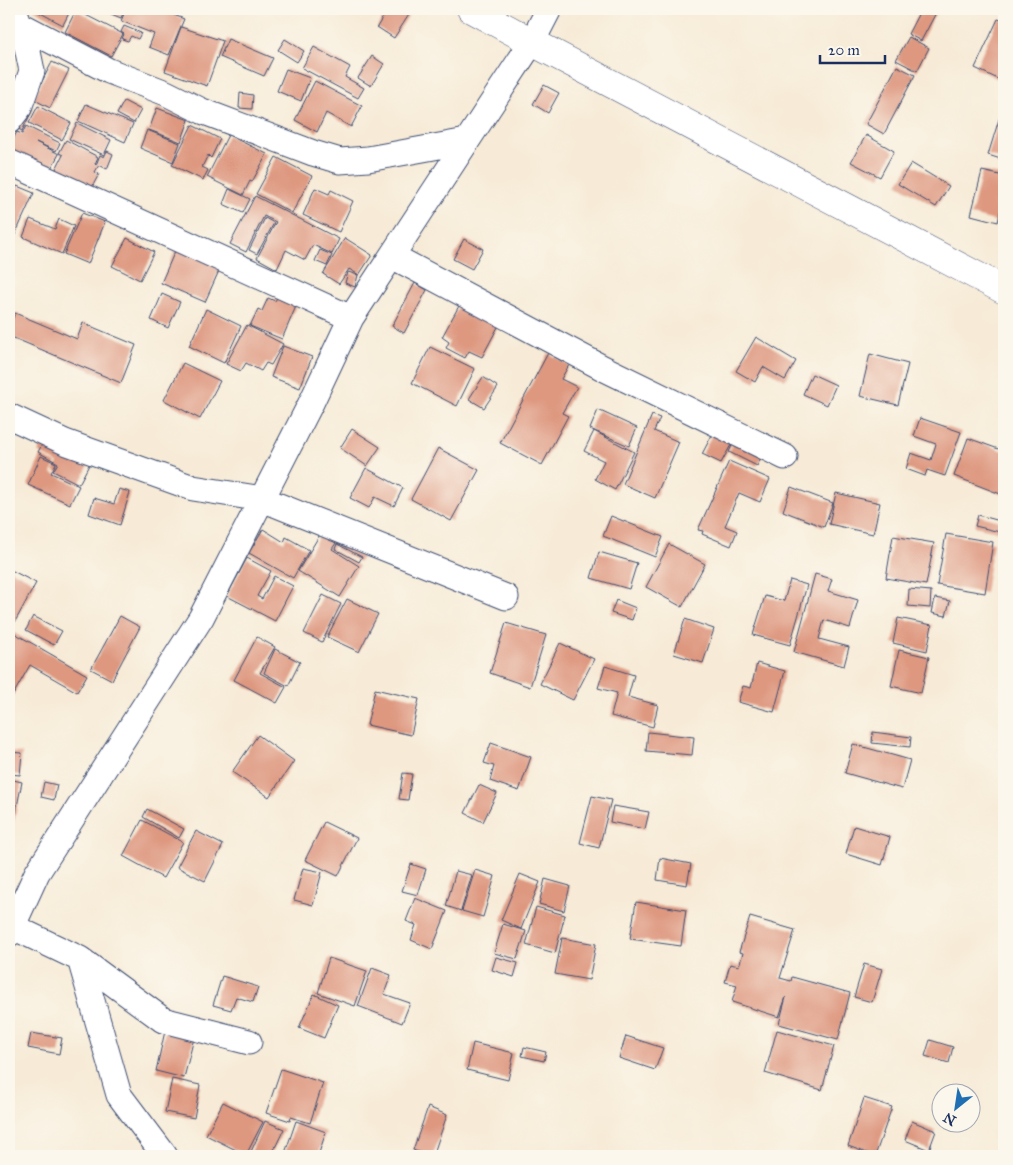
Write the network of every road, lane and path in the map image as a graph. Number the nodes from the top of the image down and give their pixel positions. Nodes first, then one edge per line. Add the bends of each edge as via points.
1 (471, 9) edge
2 (549, 9) edge
3 (17, 16) edge
4 (532, 42) junction
5 (9, 121) edge
6 (467, 141) junction
7 (9, 162) edge
8 (392, 256) junction
9 (1004, 290) edge
10 (352, 318) junction
11 (9, 416) edge
12 (785, 457) dead end
13 (262, 499) junction
14 (506, 597) dead end
15 (10, 929) edge
16 (80, 959) junction
17 (250, 1042) dead end
18 (165, 1156) edge

1 - 4 street
2 - 4 street
3 - 5 street via 32,71 19,108
3 - 6 street via 109,71 202,111 340,161
4 - 6 street
4 - 9 street
6 - 8 street
7 - 10 street
8 - 10 street
8 - 12 street via 603,368
10 - 13 street
11 - 13 street via 65,442 192,488
13 - 14 street
13 - 15 street via 201,618 38,873
15 - 16 street
16 - 17 street via 163,1020
16 - 18 street via 119,1095

